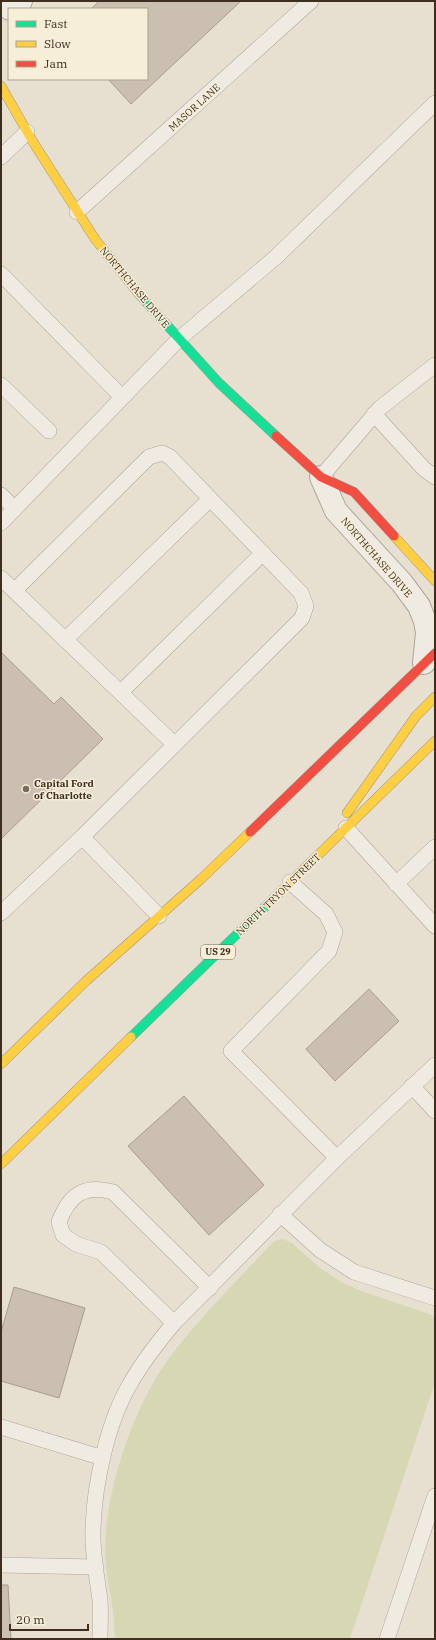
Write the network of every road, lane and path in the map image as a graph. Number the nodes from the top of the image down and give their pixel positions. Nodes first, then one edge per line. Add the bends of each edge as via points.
1 (21, 1) edge
2 (311, 1) edge
3 (10, 8) edge
4 (1, 86) edge
5 (435, 103) edge
6 (27, 132) junction
7 (1, 157) edge
8 (77, 212) junction
9 (1, 274) edge
10 (179, 339) junction
11 (435, 365) edge
12 (1, 385) edge
13 (122, 397) junction
14 (374, 414) junction
15 (49, 431) dead end
16 (321, 477) junction
17 (435, 477) edge
18 (1, 495) edge
19 (210, 499) junction
20 (14, 508) junction
21 (1, 522) edge
22 (263, 553) junction
23 (1, 578) edge
24 (435, 581) edge
25 (14, 591) junction
26 (65, 640) junction
27 (429, 658) edge
28 (121, 692) junction
29 (435, 697) edge
30 (435, 741) edge
31 (174, 744) junction
32 (346, 828) junction
33 (82, 837) junction
34 (435, 847) edge
35 (315, 857) junction
36 (290, 882) junction
37 (396, 884) junction
38 (2, 910) edge
39 (159, 916) junction
40 (435, 926) edge
41 (1, 1064) edge
42 (435, 1065) edge
43 (412, 1086) junction
44 (435, 1111) edge
45 (337, 1158) junction
46 (1, 1164) edge
47 (280, 1214) junction
48 (210, 1288) junction
49 (435, 1298) edge
50 (174, 1323) junction
51 (1, 1427) edge
52 (103, 1458) junction
53 (435, 1496) edge
54 (1, 1565) edge
55 (96, 1566) junction
56 (100, 1639) edge
57 (387, 1639) edge

1 - 3 street
2 - 8 lane, MASOR LANE
4 - 6 main road, NORTHCHASE DRIVE
5 - 10 lane via 276,258
6 - 7 lane
6 - 8 main road, NORTHCHASE DRIVE
8 - 10 main road, NORTHCHASE DRIVE via 144,302
9 - 13 lane
10 - 13 lane
10 - 16 main road, NORTHCHASE DRIVE via 219,383
11 - 14 lane
12 - 15 lane
13 - 20 lane
14 - 16 lane
14 - 17 lane via 424,469
16 - 24 main road, NORTHCHASE DRIVE via 354,492
16 - 27 street, NORTHCHASE DRIVE via 336,511 402,583 419,606 425,621
18 - 20 lane
19 - 22 lane
19 - 25 lane via 166,455 153,455
19 - 26 lane
20 - 21 lane
22 - 28 lane
22 - 31 lane via 301,593 306,601 304,614
23 - 25 lane
25 - 26 lane
26 - 28 lane
27 - 39 main road via 201,879
28 - 31 lane
29 - 35 main road via 416,716
30 - 32 main road, NORTH TRYON STREET / US 29
31 - 33 lane
32 - 35 main road, NORTH TRYON STREET / US 29
32 - 37 lane
33 - 38 lane
33 - 39 lane
34 - 37 lane
35 - 36 main road, NORTH TRYON STREET / US 29
36 - 45 lane via 326,914 334,932 329,951 231,1051
36 - 46 main road, NORTH TRYON STREET / US 29
37 - 40 lane
39 - 41 main road via 86,981
42 - 43 lane
43 - 44 lane
43 - 45 lane
45 - 47 lane
47 - 48 lane
47 - 49 lane via 320,1250 354,1272
48 - 50 lane
48 - 50 lane via 113,1192 100,1188 89,1189 65,1207 59,1222 64,1235 76,1244 101,1252
50 - 52 lane via 129,1385
51 - 52 lane
52 - 55 lane via 92,1531
53 - 57 lane
54 - 55 lane
55 - 56 lane via 100,1602

